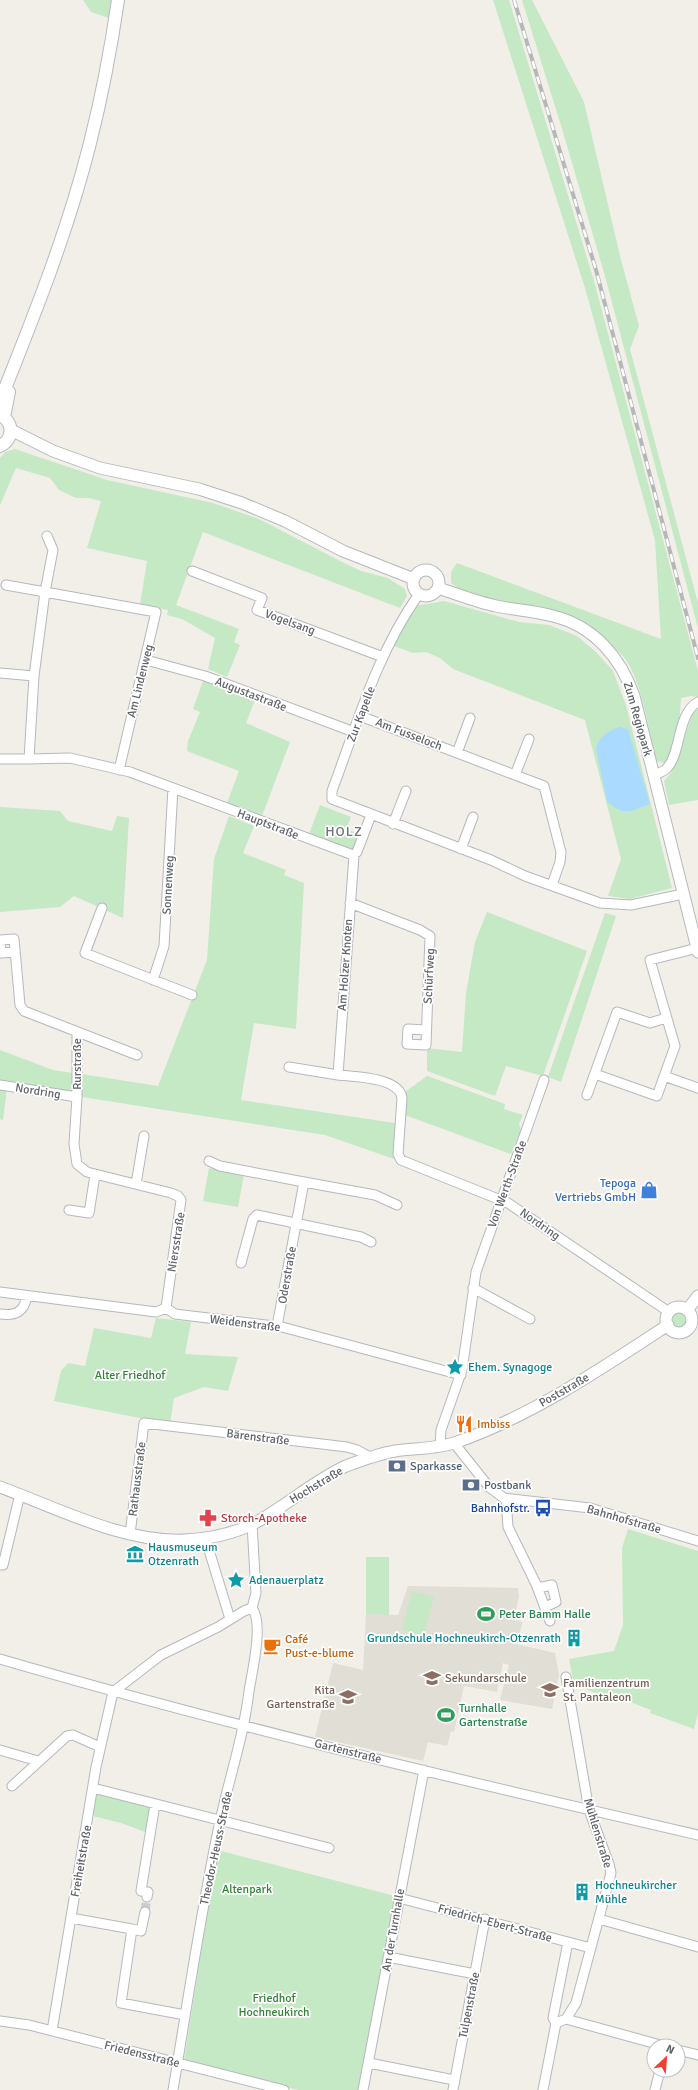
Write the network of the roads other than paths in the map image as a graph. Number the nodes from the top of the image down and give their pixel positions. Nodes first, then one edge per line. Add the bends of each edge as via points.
1 (118, 0) edge
2 (13, 371) junction
3 (0, 401) edge
4 (2, 416) edge
5 (6, 439) edge
6 (47, 536) dead end
7 (192, 571) dead end
8 (414, 579) junction
9 (6, 585) dead end
10 (438, 588) junction
11 (46, 592) junction
12 (419, 594) junction
13 (383, 657) junction
14 (146, 660) junction
15 (0, 673) edge
16 (34, 676) junction
17 (698, 702) edge
18 (360, 716) junction
19 (470, 718) dead end
20 (354, 732) junction
21 (529, 740) dead end
22 (457, 753) junction
23 (29, 758) junction
24 (0, 759) edge
25 (119, 770) junction
26 (515, 775) junction
27 (654, 775) junction
28 (173, 788) junction
29 (406, 791) dead end
30 (371, 815) junction
31 (474, 817) dead end
32 (393, 824) junction
33 (461, 849) junction
34 (354, 855) junction
35 (552, 885) junction
36 (683, 894) junction
37 (350, 903) junction
38 (102, 908) dead end
39 (698, 950) edge
40 (15, 952) dead end
41 (153, 980) junction
42 (192, 995) dead end
43 (666, 1018) junction
44 (426, 1030) dead end
45 (77, 1032) junction
46 (137, 1055) dead end
47 (289, 1067) dead end
48 (595, 1074) junction
49 (338, 1075) junction
50 (664, 1076) junction
51 (544, 1080) dead end
52 (0, 1085) edge
53 (698, 1088) edge
54 (587, 1095) dead end
55 (77, 1097) junction
56 (144, 1136) dead end
57 (208, 1160) dead end
58 (95, 1175) junction
59 (304, 1182) junction
60 (136, 1184) junction
61 (502, 1199) junction
62 (397, 1205) dead end
63 (69, 1210) dead end
64 (296, 1223) junction
65 (371, 1242) dead end
66 (241, 1263) dead end
67 (473, 1288) junction
68 (0, 1292) edge
69 (27, 1296) junction
70 (698, 1296) edge
71 (166, 1308) junction
72 (687, 1310) junction
73 (669, 1312) junction
74 (0, 1314) edge
75 (530, 1319) dead end
76 (668, 1325) junction
77 (277, 1326) junction
78 (694, 1326) edge
79 (461, 1374) junction
80 (144, 1423) joint
81 (454, 1443) junction
82 (440, 1446) junction
83 (370, 1457) junction
84 (0, 1487) edge
85 (20, 1494) junction
86 (506, 1499) junction
87 (252, 1524) junction
88 (130, 1534) junction
89 (205, 1537) junction
90 (698, 1541) edge
91 (0, 1565) edge
92 (538, 1588) junction
93 (545, 1607) junction
94 (252, 1608) junction
95 (230, 1619) junction
96 (550, 1621) dead end
97 (0, 1659) edge
98 (566, 1677) dead end
99 (114, 1692) junction
100 (244, 1724) junction
101 (100, 1747) junction
102 (0, 1750) edge
103 (38, 1761) junction
104 (424, 1770) junction
105 (12, 1786) dead end
106 (93, 1788) junction
107 (155, 1804) junction
108 (589, 1810) junction
109 (220, 1820) junction
110 (698, 1835) edge
111 (329, 1848) dead end
112 (147, 1897) tunnel mouth
113 (399, 1898) junction
114 (145, 1912) tunnel mouth
115 (71, 1918) junction
116 (485, 1920) junction
117 (599, 1920) junction
118 (132, 1929) junction
119 (568, 1942) junction
120 (698, 1947) edge
121 (591, 1948) junction
122 (388, 1957) junction
123 (475, 1974) junction
124 (185, 2015) junction
125 (566, 2019) junction
126 (0, 2020) edge
127 (556, 2023) junction
128 (52, 2031) junction
129 (646, 2041) edge
130 (686, 2052) edge
131 (698, 2055) edge
132 (178, 2063) junction
133 (369, 2063) junction
134 (658, 2078) edge
135 (454, 2080) junction
136 (173, 2090) edge
137 (284, 2090) edge
138 (363, 2090) edge
139 (452, 2090) edge
140 (542, 2090) edge
141 (655, 2090) edge

1 - 2 main road via 105,77 85,164 62,237
2 - 3 main road
2 - 4 main road
4 - 5 main road via 9,422
5 - 8 street via 115,472 186,486 230,498 275,516 354,556
6 - 11 street via 53,550
7 - 13 street, Vogelsang via 262,598 257,610
8 - 10 street via 419,572 429,570 438,578
8 - 12 street via 413,586
9 - 11 street, Am Lindenweg
10 - 12 street via 428,596
10 - 27 street, Zum Regiopark via 497,606 558,617 580,626 599,640 619,663 630,685
11 - 14 street, Am Lindenweg via 156,612
11 - 16 street
12 - 13 street, Zur Kapelle via 400,623
13 - 18 street, Zur Kapelle
14 - 20 street, Augustastraße via 215,680
14 - 25 street, Am Lindenweg via 141,671
15 - 16 street
16 - 23 street
17 - 27 street via 692,705 687,714 669,766
18 - 20 street, Zur Kapelle
18 - 22 street, Am Fusseloch
19 - 22 street, Am Fusseloch
20 - 30 street, Zur Kapelle via 331,796 338,803
21 - 26 street
22 - 26 street, Am Fusseloch
23 - 24 street
23 - 25 street via 70,758
25 - 28 street, Hauptstraße
26 - 35 street, Am Fusseloch via 541,785 546,791 561,852
27 - 36 street, Zum Regiopark
28 - 34 street, Hauptstraße
28 - 41 street, Sonnenweg via 164,946
29 - 32 street
30 - 32 street
30 - 34 street
31 - 33 street
32 - 33 street
33 - 35 street
34 - 37 street, Am Holzer Knoten
35 - 36 street via 590,900 612,905 642,904
36 - 39 street, Zum Regiopark
37 - 44 street, Schürfweg via 430,936
37 - 49 street, Am Holzer Knoten
38 - 41 street via 85,953
39 - 43 street, Zum Regiopark via 650,960
40 - 45 street, Rurstraße via 22,1009
41 - 42 street
43 - 48 street via 650,1022 617,1012
43 - 50 street via 675,1046
45 - 46 street, Rurstraße
45 - 55 street, Rurstraße
47 - 49 street
48 - 50 street via 657,1096
48 - 54 street
49 - 61 street, Nordring via 387,1082 399,1091 402,1098 398,1154 400,1159
50 - 53 street
51 - 61 street, Von Werth-Straße
52 - 55 street, Nordring
55 - 58 street, Niersstraße via 74,1158 82,1170
56 - 60 street
57 - 59 street via 220,1166
58 - 60 street, Niersstraße
58 - 63 street via 89,1213
59 - 62 street via 375,1195
59 - 64 street, Oderstraße
60 - 71 street, Niersstraße via 174,1194 182,1202
61 - 67 street, Von Werth-Straße
61 - 73 street, Nordring
64 - 65 street
64 - 66 street via 255,1216
64 - 77 street, Oderstraße
67 - 75 street
67 - 79 street, Von Werth-Straße
68 - 69 street, Weidenstraße
69 - 71 street, Weidenstraße via 156,1312
69 - 74 street via 21,1310 12,1314
70 - 72 street
71 - 77 street, Weidenstraße via 175,1314
72 - 73 street via 677,1307
72 - 78 street
73 - 76 street
76 - 78 street via 673,1330 681,1332
76 - 81 street, Poststraße via 546,1402
77 - 79 street, Weidenstraße
79 - 82 street, Von Werth-Straße via 441,1430
80 - 83 street, Bärenstraße via 347,1447
80 - 88 street, Rathausstraße
81 - 82 street, Hochstraße
81 - 86 street, Bahnhofstraße via 490,1489
82 - 83 street, Hochstraße via 395,1451
83 - 87 street, Hochstraße via 332,1474
84 - 85 street, Hochstraße
85 - 88 street, Hochstraße
85 - 91 street via 3,1565
86 - 90 street, Bahnhofstraße via 590,1508
86 - 92 street via 508,1527
87 - 89 street, Hochstraße via 226,1534
87 - 94 street via 256,1593
88 - 89 street, Hochstraße via 186,1540
89 - 95 street
92 - 93 street
92 - 93 street via 552,1585 556,1602
93 - 96 street
94 - 95 street
94 - 100 street, Theodor-Heuss-Straße via 257,1617 256,1638
95 - 99 street via 161,1655
97 - 99 street, Gartenstraße
98 - 108 street, Mühlenstraße
99 - 100 street, Gartenstraße
99 - 101 street, Freiheitstraße
100 - 104 street, Gartenstraße
100 - 109 street, Theodor-Heuss-Straße
101 - 103 street via 68,1735
101 - 106 street, Freiheitstraße
102 - 103 street
103 - 105 street
104 - 108 street, Gartenstraße
104 - 113 street, An der Turnhalle
106 - 107 street
106 - 115 street, Freiheitstraße
107 - 109 street
107 - 112 street via 141,1891 148,1892
108 - 110 street, Gartenstraße
108 - 117 street, Mühlenstraße via 611,1871
109 - 111 street
109 - 124 street, Theodor-Heuss-Straße
113 - 116 street, Friedrich-Ebert-Straße
113 - 122 street, An der Turnhalle
114 - 118 street via 141,1931
115 - 118 street
115 - 128 street, Freiheitstraße
116 - 119 street, Friedrich-Ebert-Straße
116 - 123 street, Tulpenstraße
117 - 120 street
117 - 121 street, Mühlenstraße
118 - 124 street via 121,2003
119 - 121 street, Friedrich-Ebert-Straße
119 - 127 street via 553,2018
121 - 125 street, Mühlenstraße via 577,1998
122 - 123 street
122 - 133 street, An der Turnhalle
123 - 135 street, Tulpenstraße
124 - 132 street, Theodor-Heuss-Straße
125 - 127 street
125 - 129 street
126 - 128 street, Friedensstraße
127 - 140 street
128 - 132 street, Friedensstraße
130 - 131 street
132 - 136 street, Theodor-Heuss-Straße
132 - 137 street, Friedensstraße
133 - 135 street
133 - 138 street, An der Turnhalle
134 - 141 street
135 - 139 street, Tulpenstraße

